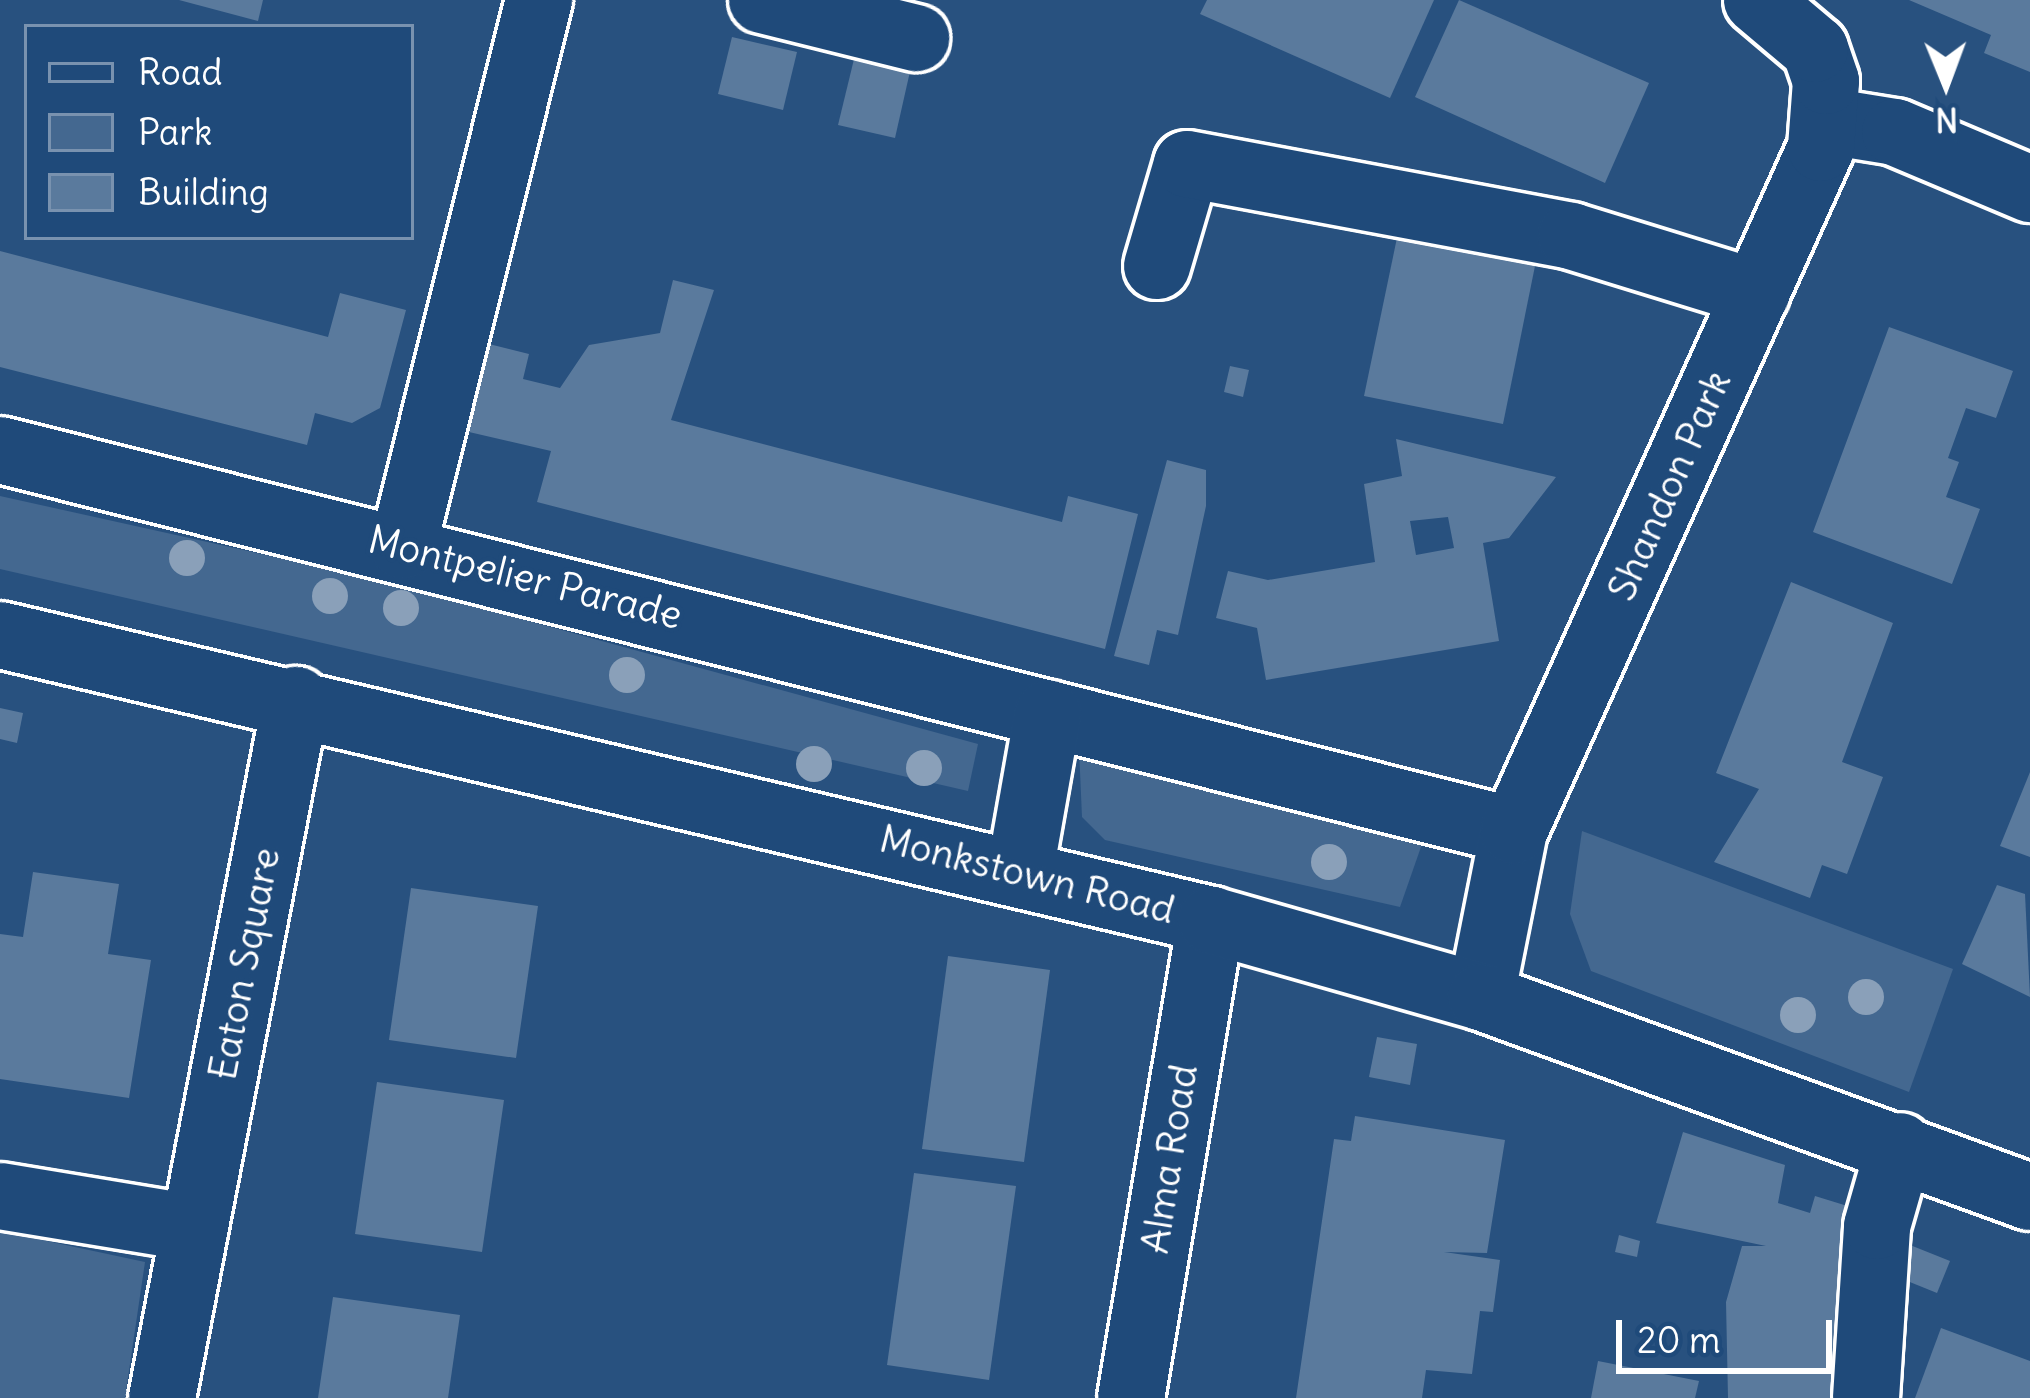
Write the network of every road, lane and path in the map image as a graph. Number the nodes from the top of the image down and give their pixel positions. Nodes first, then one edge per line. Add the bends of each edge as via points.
1 (539, 0) edge
2 (763, 0) edge
3 (1757, 0) edge
4 (916, 38) dead end
5 (1827, 121) junction
6 (2030, 190) edge
7 (1157, 266) dead end
8 (1756, 293) junction
9 (0, 450) edge
10 (403, 546) junction
11 (0, 635) edge
12 (296, 700) junction
13 (1048, 713) junction
14 (1514, 831) junction
15 (1020, 872) junction
16 (1211, 920) junction
17 (1481, 997) junction
18 (1900, 1146) junction
19 (0, 1196) edge
20 (2030, 1197) edge
21 (194, 1228) junction
22 (162, 1398) edge
23 (1131, 1398) edge
24 (1866, 1398) edge

1 - 10 street
2 - 4 street
3 - 5 street via 1815,49
5 - 6 street via 1895,132
5 - 8 street, Shandon Park
7 - 8 street via 1187,164 1571,236
8 - 14 street, Shandon Park
9 - 10 street, Montpelier Parade
10 - 13 street, Montpelier Parade
11 - 12 street, Monkstown Road
12 - 15 street, Monkstown Road
12 - 21 street, Eaton Square
13 - 14 street, Montpelier Parade
13 - 15 street
14 - 17 street, Shandon Park
15 - 16 street, Monkstown Road
16 - 17 street, Monkstown Road
16 - 23 street, Alma Road
17 - 18 street, Monkstown Road
18 - 20 street, Monkstown Road
18 - 24 street via 1877,1226
19 - 21 street
21 - 22 street, Eaton Square

